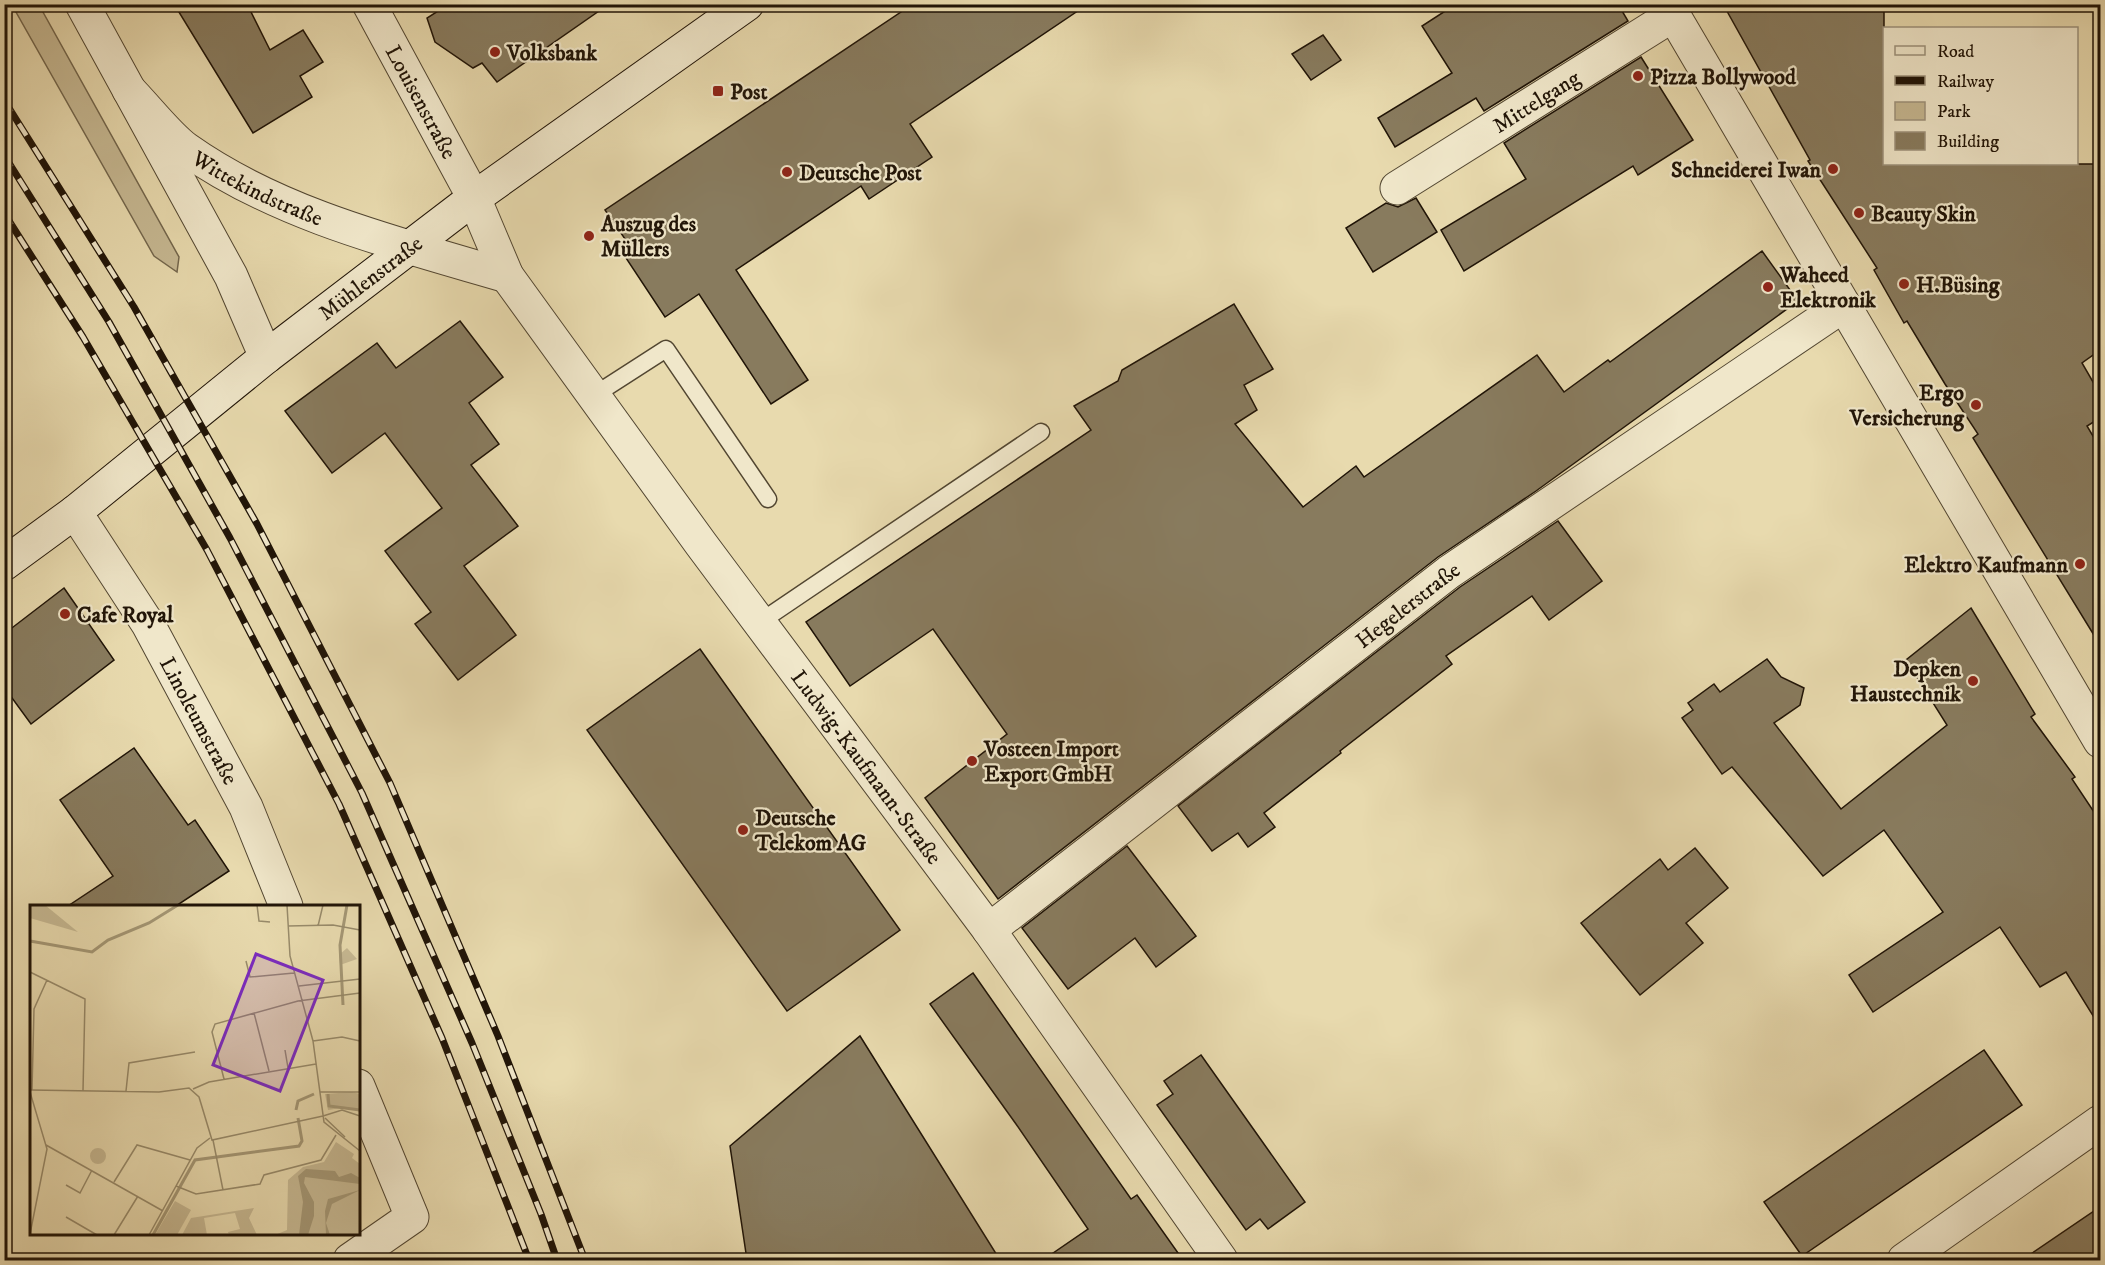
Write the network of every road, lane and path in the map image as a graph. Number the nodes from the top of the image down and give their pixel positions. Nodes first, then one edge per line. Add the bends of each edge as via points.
1 (82, 4) edge
2 (369, 4) edge
3 (747, 4) edge
4 (1670, 10) edge
5 (129, 90) junction
6 (1397, 188) dead end
7 (474, 198) junction
8 (410, 248) junction
9 (507, 276) junction
10 (1844, 305) junction
11 (266, 357) junction
12 (593, 396) junction
13 (1041, 432) dead end
14 (768, 499) dead end
15 (75, 512) junction
16 (4, 564) edge
17 (760, 622) junction
18 (2100, 741) edge
19 (286, 905) edge
20 (989, 930) junction
21 (360, 1091) edge
22 (2100, 1122) edge
23 (350, 1260) edge
24 (1221, 1260) edge
25 (1904, 1260) edge

1 - 5 street, Wittekindstraße
2 - 7 street, Louisenstraße
3 - 7 street, Mühlenstraße
4 - 6 street, Mittelgang
4 - 10 street
5 - 8 street, Wittekindstraße via 184,147 239,182 308,213
5 - 11 street, Wittekindstraße via 231,276
7 - 8 street, Mühlenstraße
7 - 9 street, Ludwig-Kaufmann-Straße
8 - 9 street
8 - 11 street, Mühlenstraße
9 - 12 street, Ludwig-Kaufmann-Straße
10 - 18 street
10 - 20 street, Hegelerstraße via 1449,572
11 - 15 street, Mühlenstraße
12 - 14 lane via 666,349
12 - 17 street, Ludwig-Kaufmann-Straße
13 - 17 lane
15 - 16 street, Mühlenstraße
15 - 19 street, Linoleumstraße via 148,624 246,807
17 - 20 street, Ludwig-Kaufmann-Straße
20 - 24 street, Ludwig-Kaufmann-Straße
21 - 23 street via 411,1217
22 - 25 street

